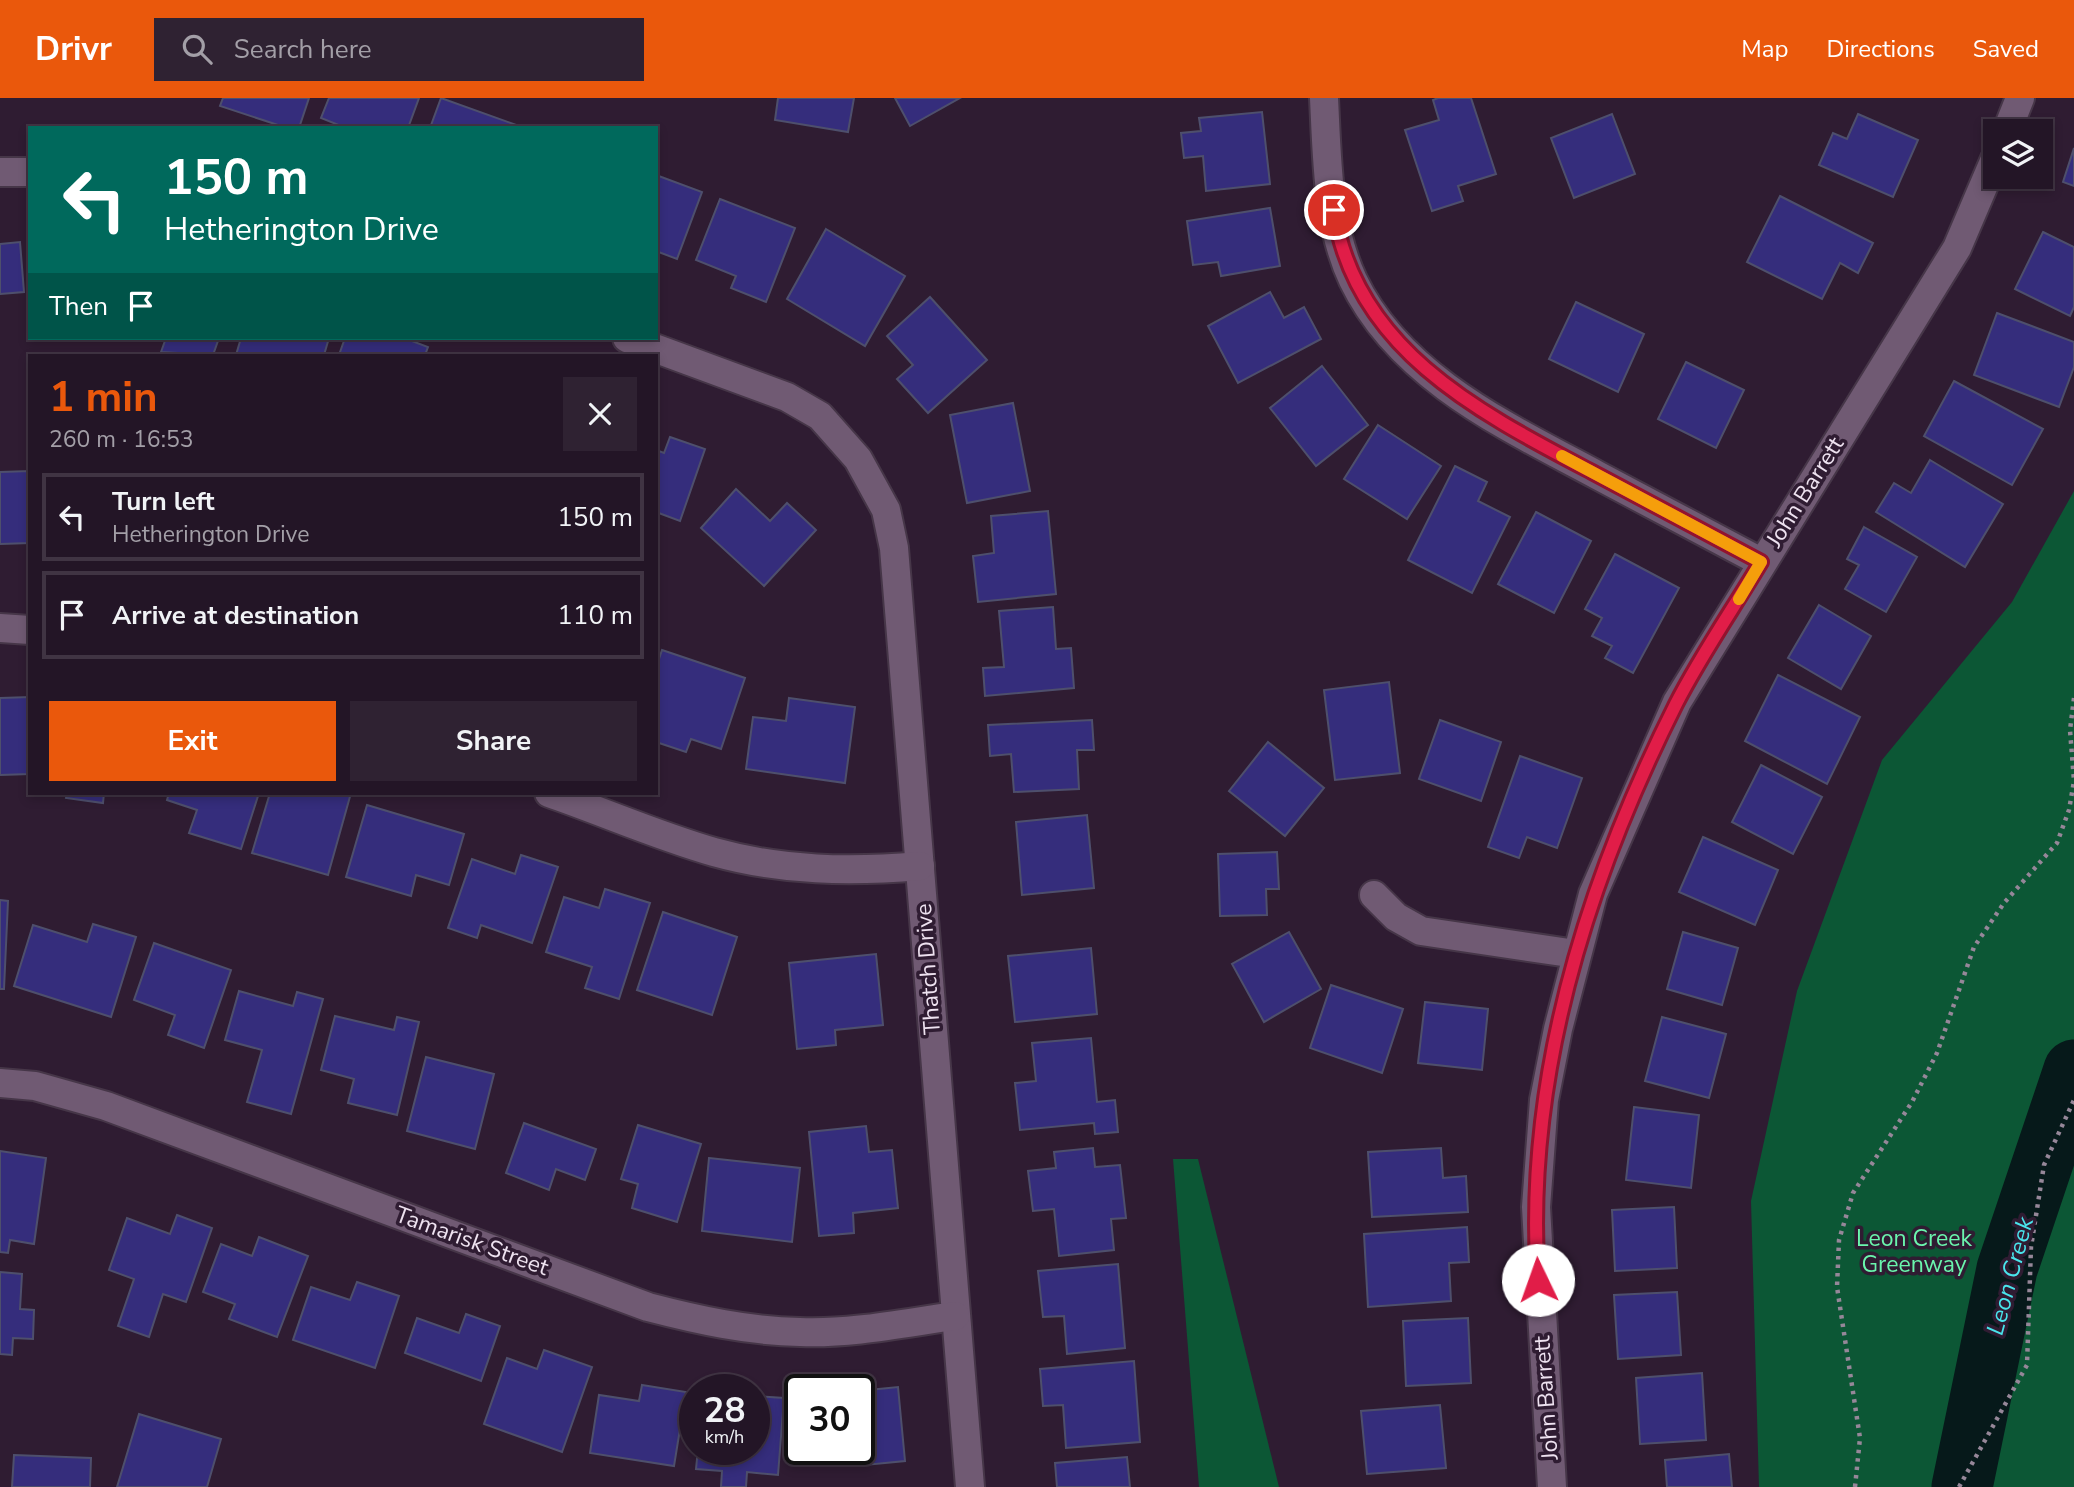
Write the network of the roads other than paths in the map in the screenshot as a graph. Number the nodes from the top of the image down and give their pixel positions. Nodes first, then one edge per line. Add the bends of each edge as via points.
1 (1324, 98) edge
2 (2020, 98) edge
3 (2012, 119) edge
4 (0, 172) edge
5 (28, 172) edge
6 (1983, 187) edge
7 (632, 340) edge
8 (1761, 562) junction
9 (0, 628) edge
10 (28, 630) edge
11 (555, 795) edge
12 (920, 866) junction
13 (1374, 895) dead end
14 (1576, 954) junction
15 (0, 1083) edge
16 (955, 1316) junction
17 (970, 1487) edge
18 (1552, 1487) edge

1 - 8 street via 1337,231 1353,281 1402,348 1493,420
2 - 3 street
4 - 5 street
6 - 8 street, John Barrett via 1957,248
7 - 12 street, Thatch Drive via 787,397 820,416 858,459 886,510 894,548
8 - 14 street, John Barrett via 1677,702 1610,851
9 - 10 street
11 - 12 street via 714,852 764,863 828,870
12 - 16 street, Thatch Drive
13 - 14 street via 1396,917 1420,931
14 - 18 street, John Barrett via 1544,1100 1535,1207
15 - 16 street, Tamarisk Street via 35,1086 106,1106 648,1307 698,1320 802,1332 855,1330
16 - 17 street, Thatch Drive

